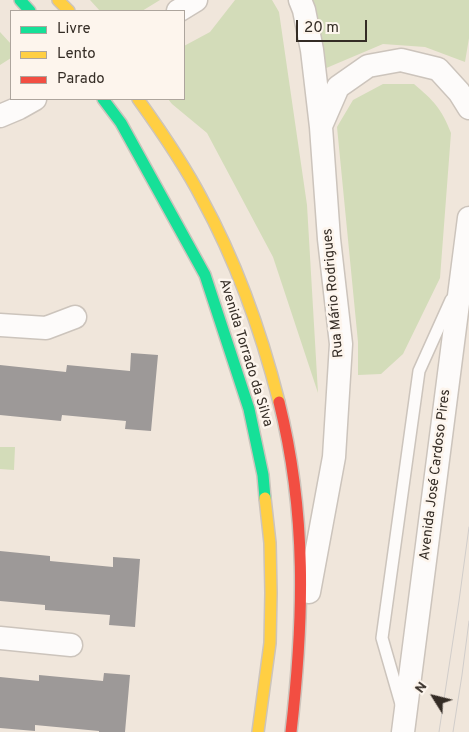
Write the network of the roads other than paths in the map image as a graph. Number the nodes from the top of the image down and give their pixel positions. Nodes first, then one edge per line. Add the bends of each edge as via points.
1 (20, 0) edge
2 (58, 0) edge
3 (196, 0) edge
4 (300, 0) edge
5 (29, 10) edge
6 (67, 10) edge
7 (180, 10) edge
8 (33, 100) edge
9 (104, 100) edge
10 (139, 100) edge
11 (469, 108) edge
12 (0, 116) edge
13 (321, 127) junction
14 (469, 218) edge
15 (461, 278) junction
16 (75, 317) dead end
17 (0, 326) edge
18 (0, 638) edge
19 (71, 644) dead end
20 (299, 645) junction
21 (404, 726) edge
22 (258, 732) edge
23 (291, 732) edge

1 - 5 main road
2 - 6 main road
3 - 7 street
4 - 13 street, Rua Mário Rodrigues via 312,50
8 - 12 street
9 - 22 main road, Avenida Torrado da Silva via 121,123 205,275 248,409 263,475 270,542 270,643
10 - 20 main road, Avenida Torrado da Silva via 191,178 210,214 243,287 269,362 281,408 297,504 301,574
11 - 13 street via 438,69 401,60 368,66 338,87
13 - 20 street, Rua Mário Rodrigues via 341,344 334,457
14 - 15 street, Avenida José Cardoso Pires
15 - 21 street, Avenida José Cardoso Pires
15 - 21 lane via 419,371 382,638
16 - 17 street via 46,328
18 - 19 street
20 - 23 main road, Avenida Torrado da Silva

